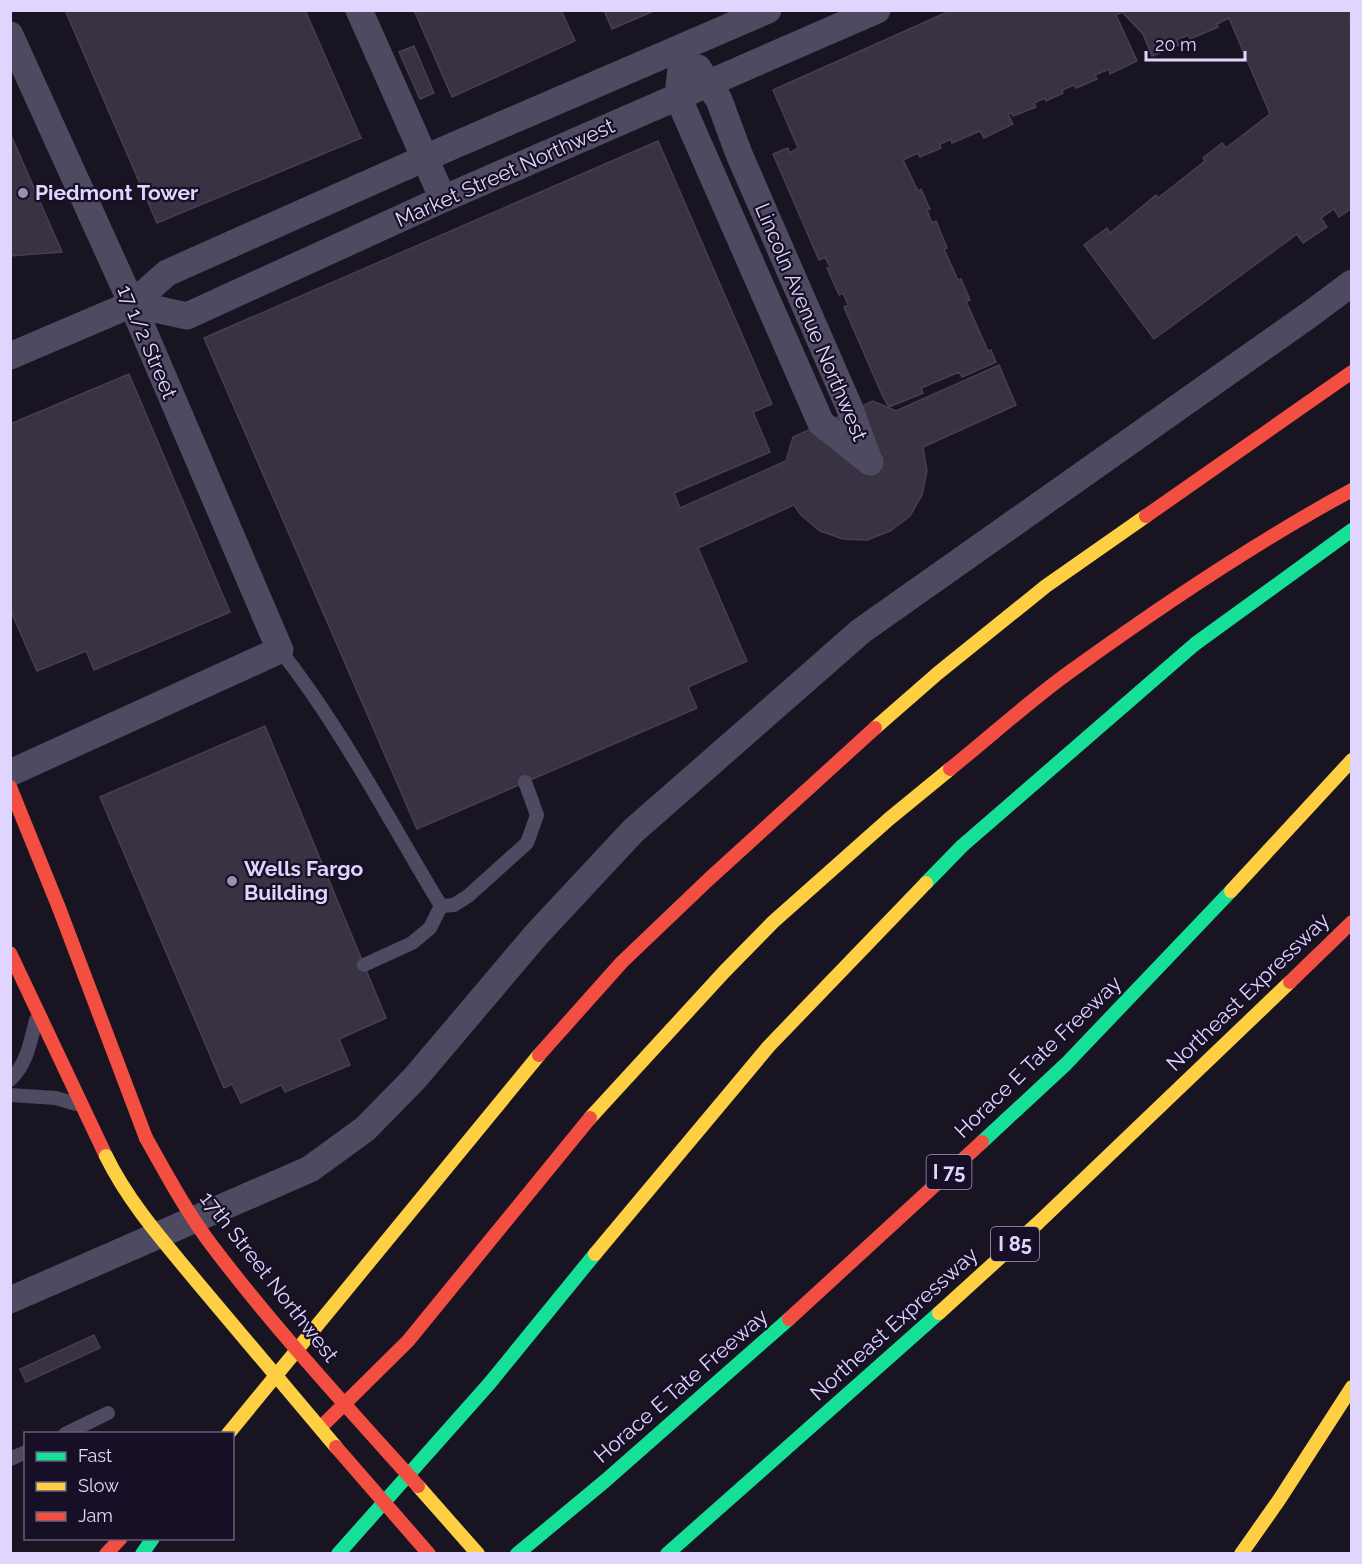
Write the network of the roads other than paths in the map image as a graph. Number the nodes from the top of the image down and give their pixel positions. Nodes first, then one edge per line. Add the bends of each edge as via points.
1 (359, 10) edge
2 (768, 10) edge
3 (877, 10) edge
4 (731, 18) edge
5 (10, 35) edge
6 (683, 48) junction
7 (708, 84) junction
8 (678, 97) junction
9 (425, 158) junction
10 (443, 199) junction
11 (1352, 283) edge
12 (132, 304) junction
13 (10, 356) edge
14 (1352, 372) edge
15 (1352, 490) edge
16 (1352, 530) edge
17 (280, 650) junction
18 (1352, 760) edge
19 (10, 773) edge
20 (525, 782) dead end
21 (10, 787) edge
22 (441, 906) junction
23 (1352, 922) edge
24 (10, 952) edge
25 (364, 965) dead end
26 (37, 1013) junction
27 (10, 1080) edge
28 (10, 1095) edge
29 (84, 1107) junction
30 (10, 1300) edge
31 (1352, 1387) edge
32 (344, 1405) junction
33 (108, 1413) dead end
34 (321, 1427) junction
35 (68, 1432) edge
36 (230, 1432) edge
37 (24, 1453) edge
38 (10, 1459) edge
39 (120, 1540) edge
40 (152, 1540) edge
41 (106, 1554) edge
42 (142, 1554) edge
43 (338, 1554) edge
44 (429, 1554) edge
45 (478, 1554) edge
46 (517, 1554) edge
47 (667, 1554) edge
48 (1240, 1554) edge

1 - 9 street
2 - 4 street, Market Street Northwest
3 - 7 street, Market Street Northwest
4 - 6 street, Market Street Northwest
5 - 12 street, 17 1/2 Street
6 - 7 street, Lincoln Avenue Northwest
6 - 8 street, Lincoln Avenue Northwest
6 - 9 street, Market Street Northwest
7 - 8 street, Market Street Northwest
7 - 8 street, Lincoln Avenue Northwest via 719,100 870,462 821,423
8 - 10 street, Market Street Northwest
9 - 10 street
9 - 12 street, Market Street Northwest via 167,273
10 - 12 street, Market Street Northwest via 187,316
11 - 30 street via 861,631 633,831 536,935 415,1078 364,1129 310,1169
12 - 13 street, Market Street Northwest
12 - 17 street, 17 1/2 Street
14 - 36 main road via 1046,586 836,761 709,879 622,962 524,1072
15 - 32 main road via 1189,589 1069,672 889,819 773,922 601,1104 408,1341
16 - 43 main road via 1195,644 962,846 769,1046 489,1384
17 - 19 street
17 - 22 lane via 346,748
18 - 46 main road, Horace E Tate Freeway / I 75 via 1066,1064 810,1300
20 - 22 lane via 537,815 527,843 468,896 454,905
21 - 32 main road, 17th Street Northwest, bridge via 146,1138 212,1246
22 - 25 lane via 430,928 412,943
23 - 47 main road, Northeast Expressway / I 85 via 1038,1223
24 - 26 main road
26 - 27 lane via 28,1054
26 - 29 main road
28 - 29 lane via 56,1098
29 - 34 main road, bridge via 120,1184 269,1369
31 - 48 main road
32 - 34 main road
32 - 45 main road, 17th Street Northwest, bridge
33 - 35 lane
34 - 44 main road, bridge
37 - 38 lane
39 - 41 main road
40 - 42 main road

